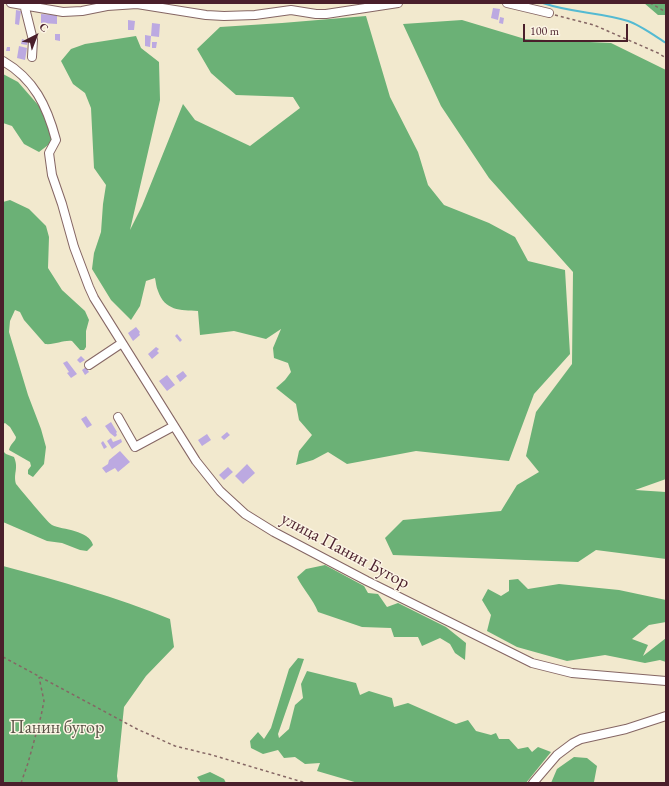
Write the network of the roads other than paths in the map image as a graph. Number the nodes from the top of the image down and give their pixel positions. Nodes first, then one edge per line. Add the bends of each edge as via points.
1 (10, 3) edge
2 (398, 3) edge
3 (507, 3) edge
4 (25, 5) junction
5 (549, 13) road end
6 (32, 57) dead end
7 (3, 61) edge
8 (122, 343) junction
9 (89, 365) dead end
10 (118, 417) dead end
11 (174, 426) junction
12 (666, 680) edge
13 (666, 716) edge
14 (533, 783) edge

1 - 4 street
2 - 4 street via 326,14 291,10 238,16 137,4 107,6 73,13
3 - 5 street
4 - 6 street via 33,40
7 - 8 street, улица Панин Бугор via 25,78 48,112 56,140 49,153 52,175 80,266 88,287
8 - 9 street
8 - 11 street, улица Панин Бугор
10 - 11 street via 132,448
11 - 12 street, улица Панин Бугор via 209,478 245,514 367,581 532,663 572,673
13 - 14 street via 573,743 557,755

